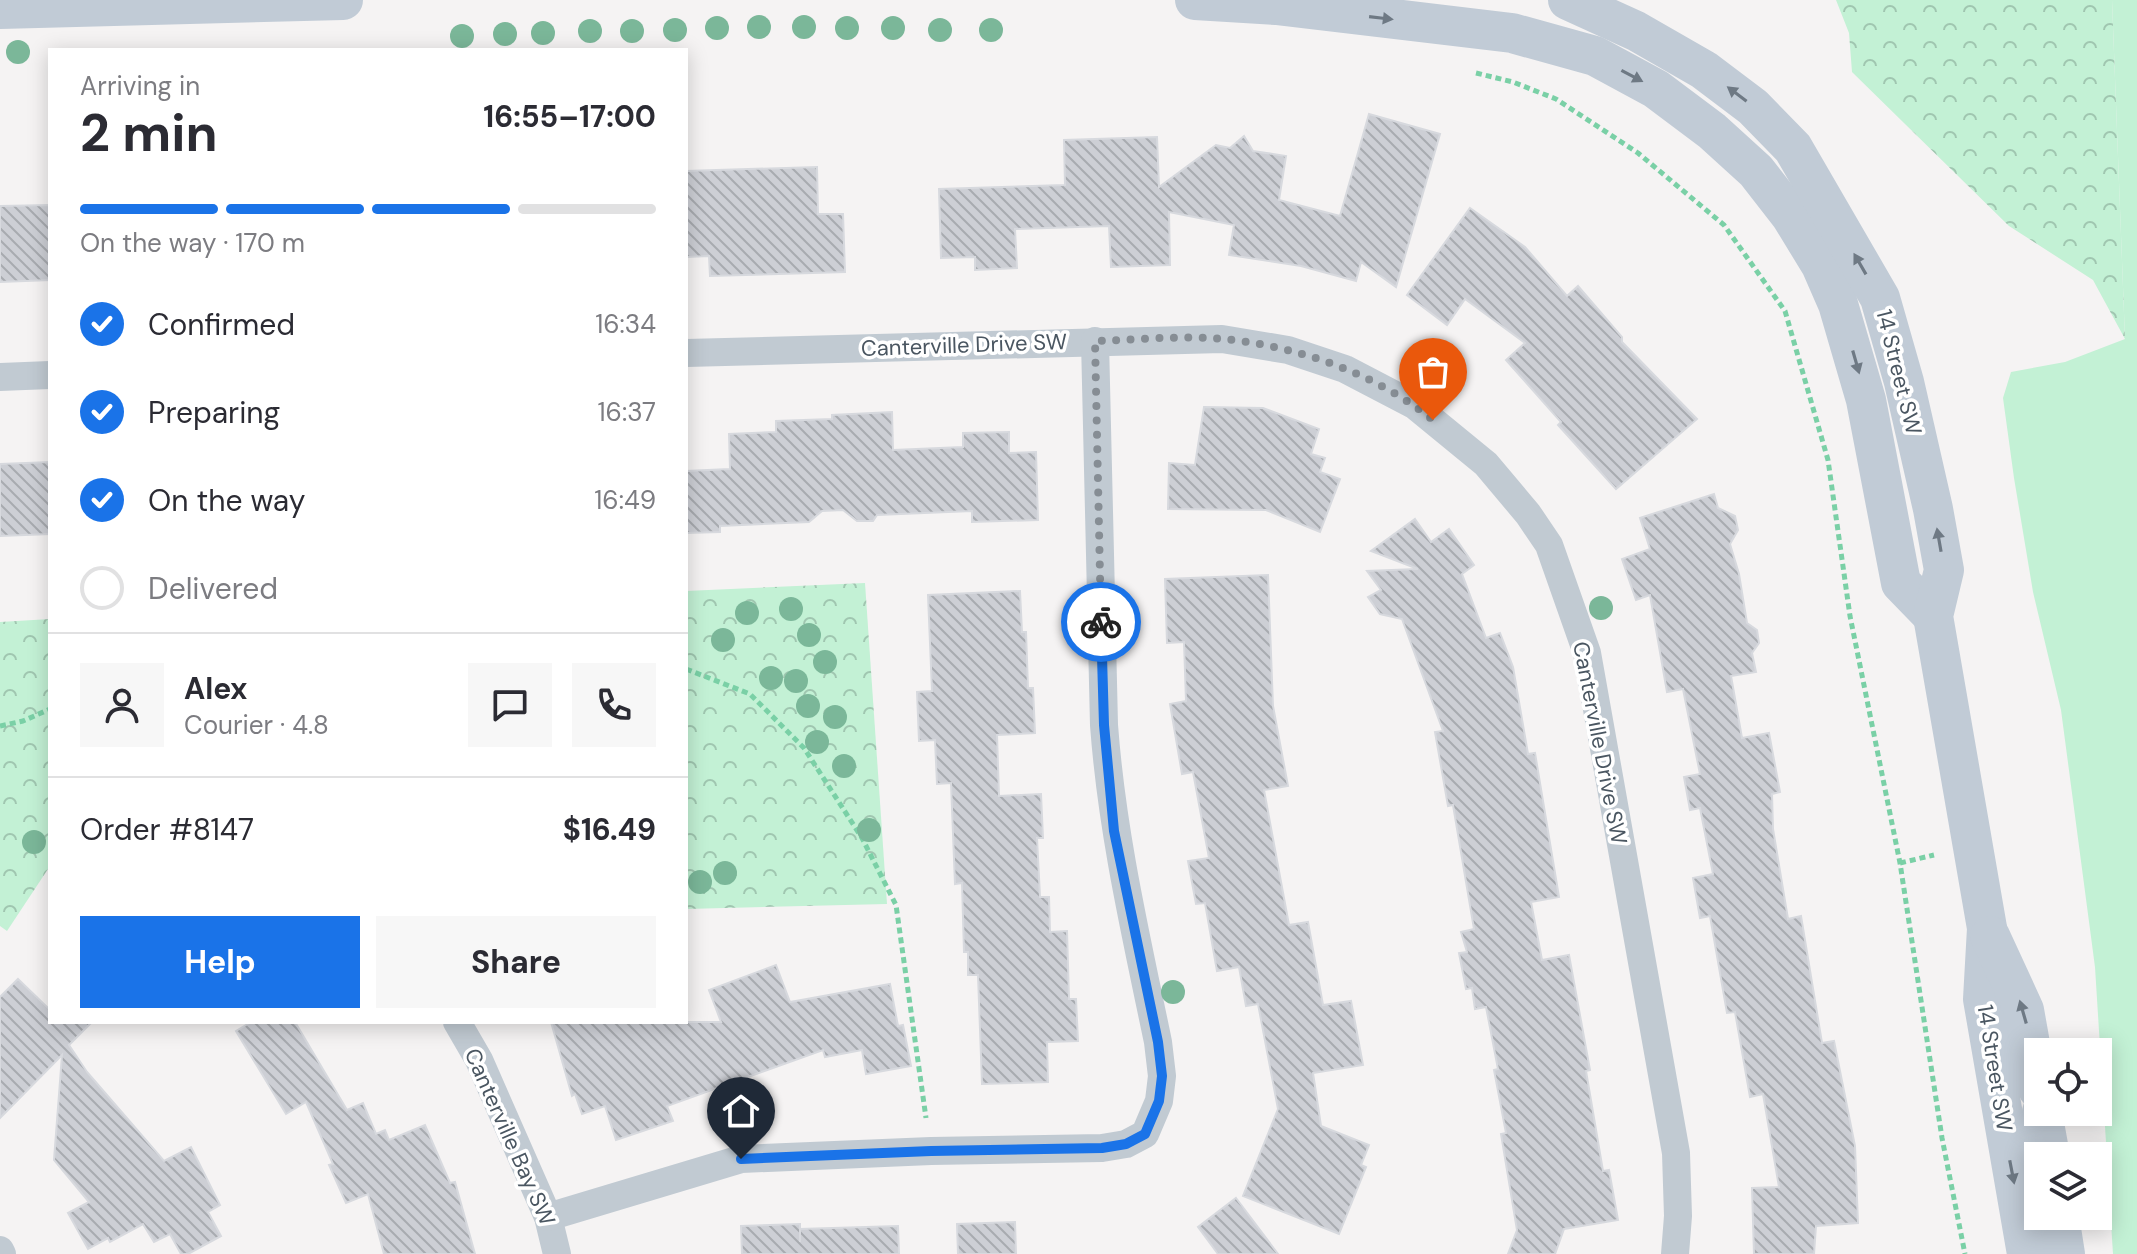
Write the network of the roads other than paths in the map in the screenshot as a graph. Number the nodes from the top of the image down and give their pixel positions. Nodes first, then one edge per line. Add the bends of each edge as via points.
1 (331, 0) edge
2 (1195, 0) edge
3 (1568, 0) edge
4 (0, 9) edge
5 (1095, 341) junction
6 (688, 353) edge
7 (48, 375) edge
8 (0, 377) edge
9 (1933, 616) junction
10 (1987, 928) junction
11 (458, 1024) edge
12 (2029, 1038) edge
13 (548, 1217) junction
14 (2061, 1230) edge
15 (557, 1254) edge
16 (1675, 1254) edge
17 (2027, 1254) edge
18 (2065, 1254) edge

1 - 4 main road
2 -> 9 main road, 14 Street SW via 1512,33 1595,56 1656,89 1712,131 1756,171 1821,265 1838,304 1869,412 1901,583
9 -> 3 main road, 14 Street SW via 1944,570 1904,382 1880,298 1793,148 1753,107 1704,70
5 - 6 street, Canterville Drive SW
5 - 13 street via 1108,777 1162,1076 1159,1101 1145,1134 1126,1144 1076,1150 741,1159
5 - 16 street, Canterville Drive SW via 1222,339 1288,350 1345,369 1414,405 1486,464 1549,545 1587,653 1676,1153
7 - 8 street
9 - 10 main road, 14 Street SW
12 -> 10 main road, 14 Street SW via 2024,1010
10 -> 17 main road, 14 Street SW via 1983,999
11 - 13 street, Canterville Bay SW
13 - 15 street, Canterville Bay SW
14 - 18 main road

